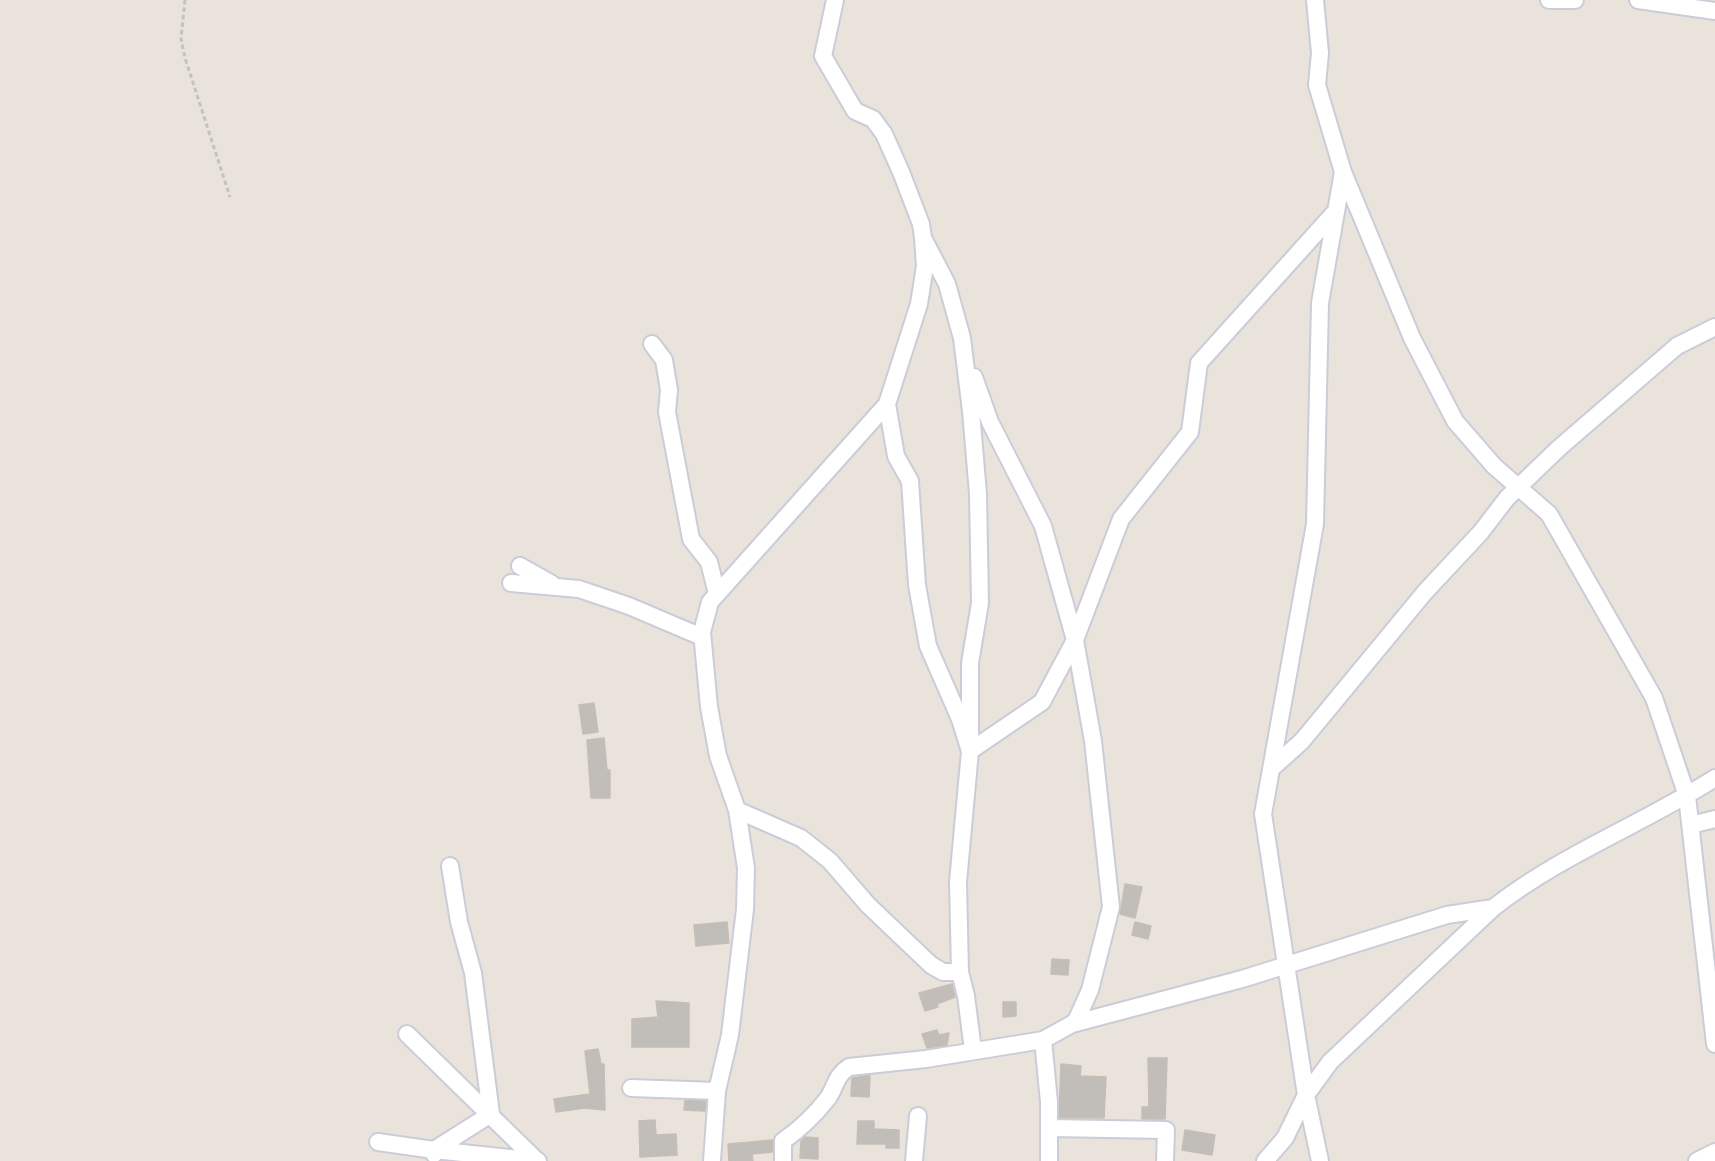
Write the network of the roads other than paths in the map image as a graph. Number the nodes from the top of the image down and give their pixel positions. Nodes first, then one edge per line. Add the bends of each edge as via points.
1 (835, 0) edge
2 (1315, 0) edge
3 (1549, 0) edge
4 (1575, 0) edge
5 (1638, 0) edge
6 (1715, 12) edge
7 (1343, 172) junction
8 (1335, 212) junction
9 (923, 238) junction
10 (1715, 327) edge
11 (652, 344) dead end
12 (963, 348) junction
13 (887, 404) junction
14 (1519, 487) junction
15 (520, 566) dead end
16 (511, 583) dead end
17 (558, 587) junction
18 (717, 594) junction
19 (702, 637) junction
20 (1075, 640) junction
21 (970, 751) junction
22 (1272, 768) junction
23 (1715, 778) edge
24 (1687, 796) junction
25 (737, 810) junction
26 (1715, 819) edge
27 (1691, 825) junction
28 (450, 866) dead end
29 (1493, 908) junction
30 (1286, 965) junction
31 (960, 972) junction
32 (1072, 1024) junction
33 (407, 1034) dead end
34 (1043, 1040) junction
35 (1715, 1044) edge
36 (973, 1050) junction
37 (631, 1088) dead end
38 (717, 1091) junction
39 (1306, 1095) junction
40 (491, 1114) junction
41 (918, 1116) dead end
42 (1049, 1128) junction
43 (378, 1142) dead end
44 (1715, 1152) edge
45 (434, 1156) edge
46 (536, 1160) edge
47 (541, 1161) edge
48 (712, 1161) edge
49 (783, 1161) edge
50 (914, 1161) edge
51 (1049, 1161) edge
52 (1165, 1161) edge
53 (1265, 1161) edge
54 (1320, 1161) edge
55 (1697, 1161) edge

1 - 9 street via 824,56 855,111 873,119 884,134 921,224
2 - 7 street via 1320,52 1317,85
3 - 4 street
5 - 6 street
7 - 8 street
7 - 14 street via 1412,338 1455,421 1494,466
8 - 20 street via 1199,363 1190,432 1121,519
8 - 22 street via 1320,303 1315,524
9 - 12 street via 947,284
9 - 13 street via 925,266 919,304
10 - 14 street via 1677,346
11 - 18 street via 664,360 669,390 667,412 691,539 709,562
12 - 20 street via 990,422 1043,526
12 - 21 street via 978,494 980,592 970,663
13 - 18 street
13 - 21 street via 896,456 910,481 917,585 928,646
14 - 22 street via 1425,592 1302,741
14 - 24 street via 1549,514 1654,698
15 - 17 street
16 - 17 street
17 - 19 street via 579,589
18 - 19 street via 710,602
19 - 25 street via 718,756
20 - 21 street via 1042,702
20 - 32 street via 1094,741 1111,907 1090,990
21 - 31 street via 958,882
22 - 30 street via 1263,814
23 - 24 street
24 - 27 street
24 - 29 street via 1513,892
25 - 31 street via 801,838 830,861 868,905 931,965 943,972
25 - 38 street via 746,868 745,909 730,1035
26 - 27 street
27 - 35 street
28 - 40 street via 473,973
29 - 30 street via 1447,915
29 - 39 street via 1329,1062
30 - 32 street
30 - 39 street
31 - 36 street
32 - 34 street
33 - 40 street
34 - 36 street
34 - 42 street
36 - 49 street via 849,1067 839,1074 829,1096 802,1127 783,1141
37 - 38 street
38 - 48 street
39 - 53 street via 1286,1138
39 - 54 street
40 - 45 street
40 - 46 street
41 - 50 street
42 - 51 street
42 - 52 street via 1166,1130
43 - 45 street
44 - 55 street
45 - 46 street
46 - 47 street

